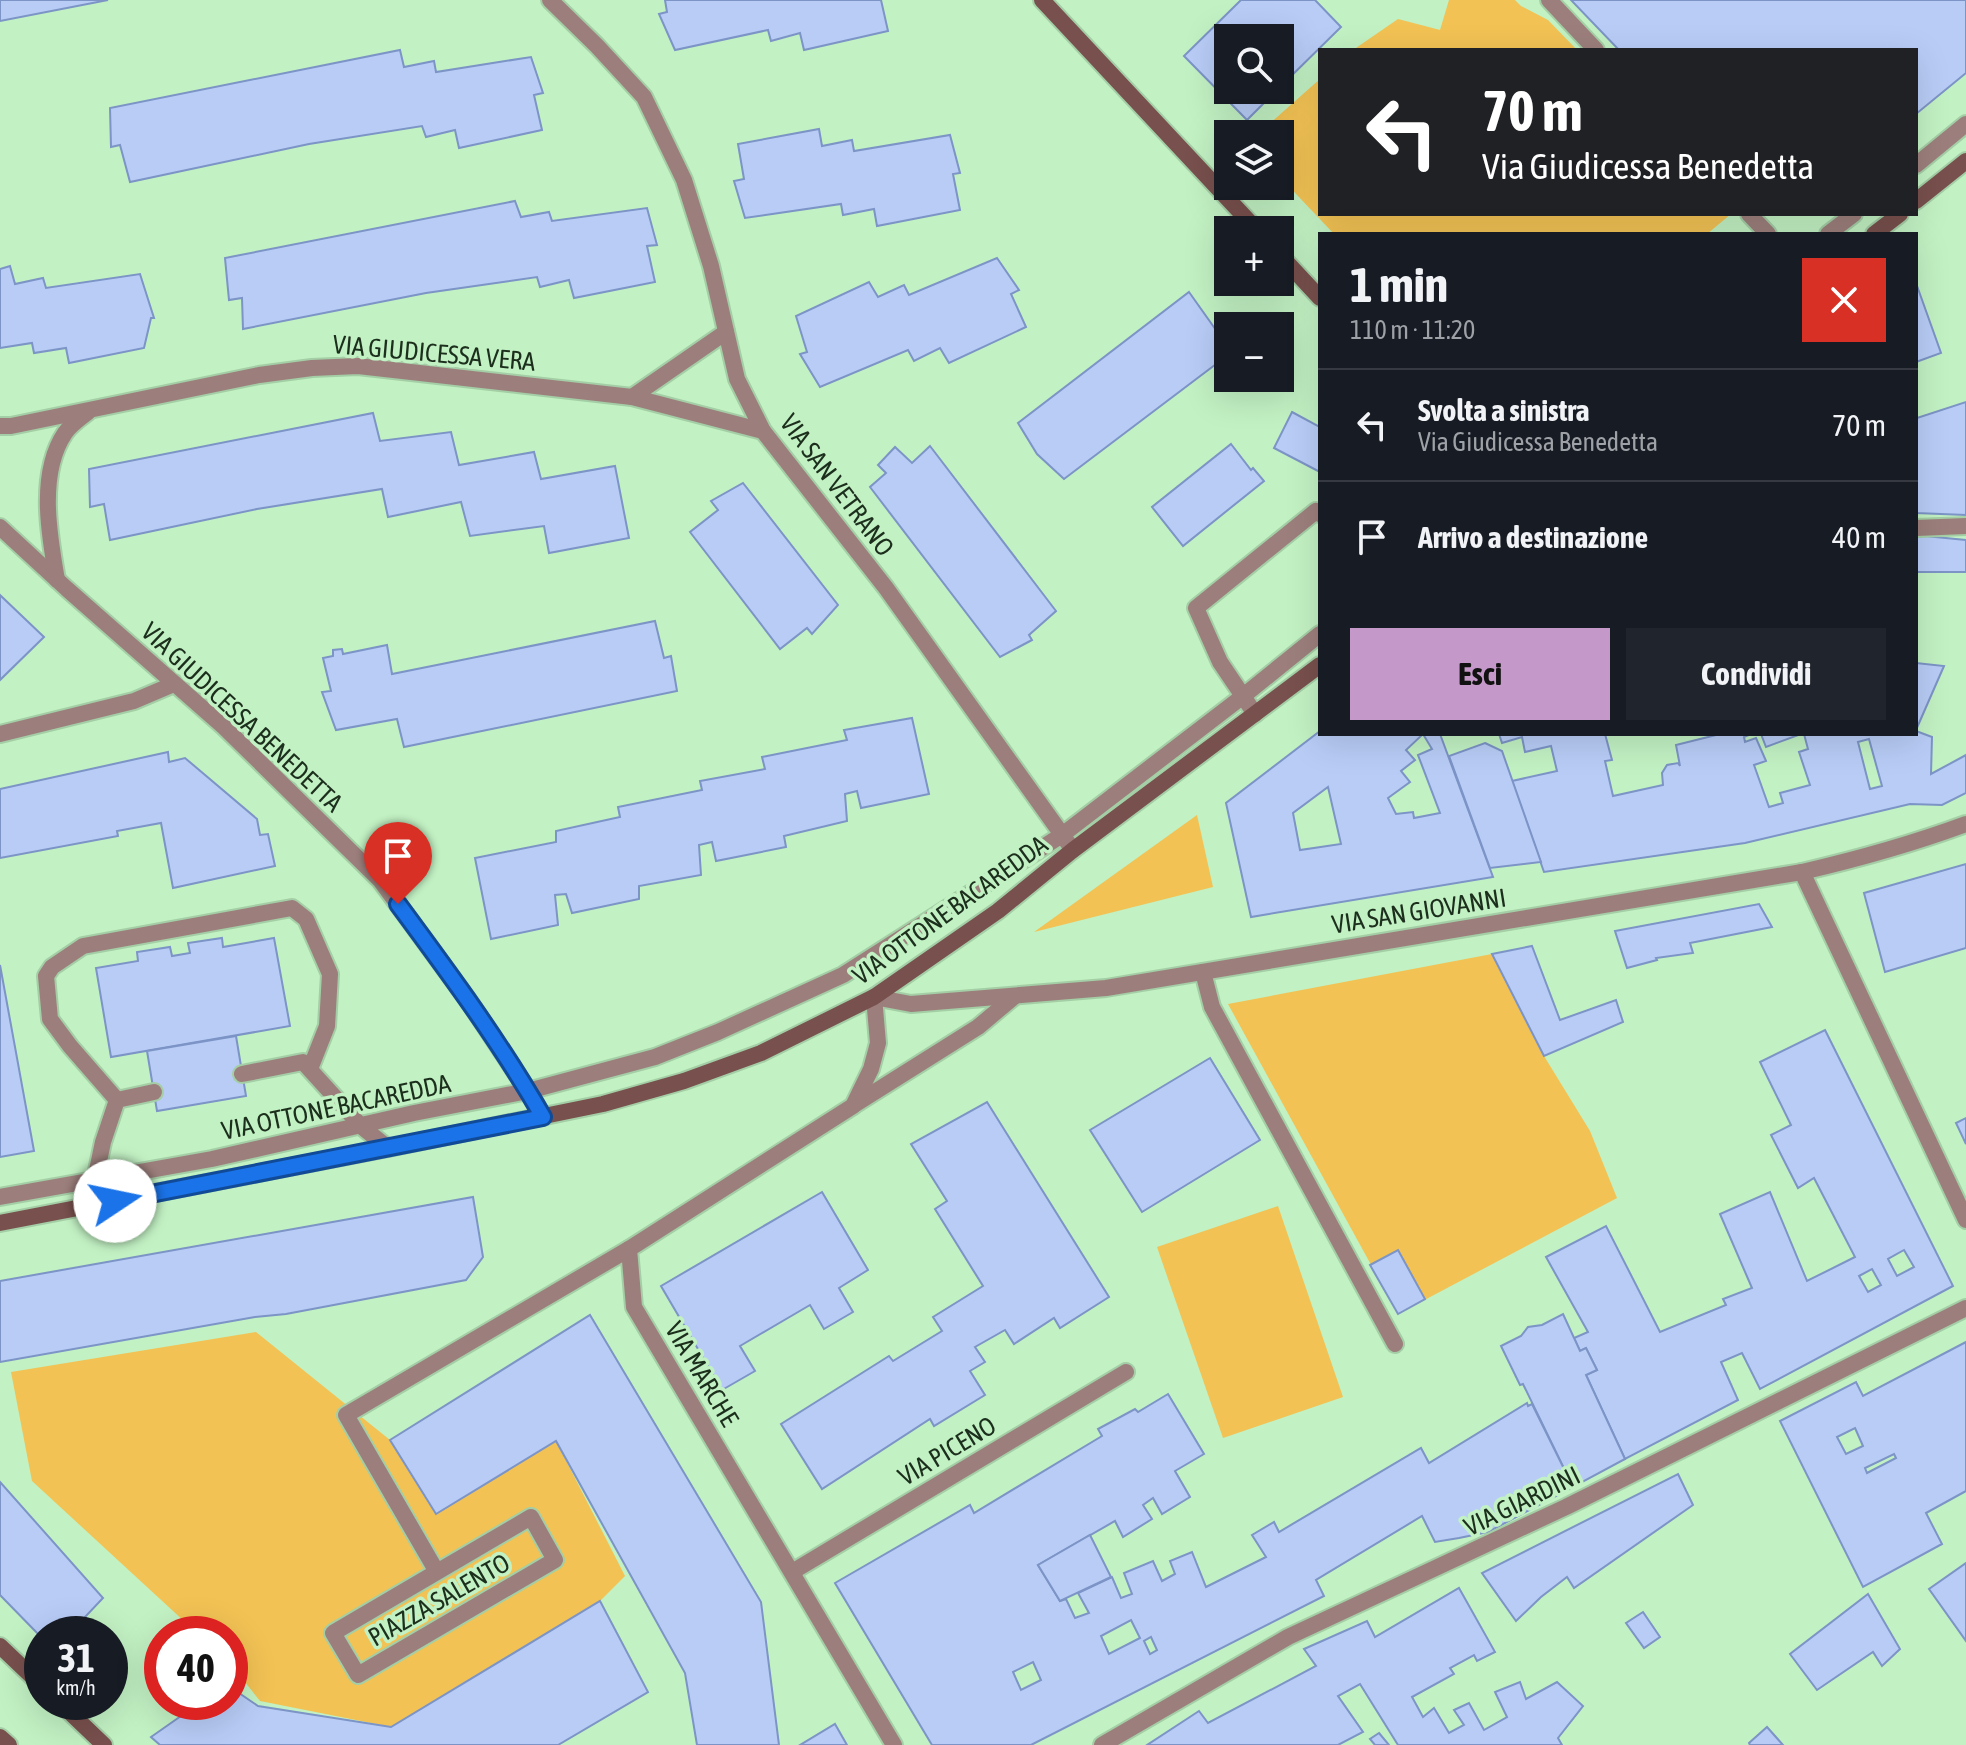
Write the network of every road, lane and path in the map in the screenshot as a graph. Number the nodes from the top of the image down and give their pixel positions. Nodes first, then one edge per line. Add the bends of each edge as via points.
1 (550, 0) edge
2 (1042, 0) edge
3 (1549, 0) edge
4 (1594, 48) edge
5 (1966, 124) edge
6 (1966, 161) edge
7 (1918, 163) edge
8 (1918, 199) edge
9 (1244, 216) edge
10 (1751, 216) edge
11 (1851, 216) edge
12 (1897, 216) edge
13 (1766, 232) edge
14 (1831, 232) edge
15 (1877, 232) edge
16 (1294, 270) edge
17 (1318, 296) edge
18 (726, 332) junction
19 (632, 397) junction
20 (90, 410) junction
21 (0, 426) edge
22 (763, 431) junction
23 (1318, 512) edge
24 (1966, 526) edge
25 (0, 527) edge
26 (1918, 528) edge
27 (57, 580) junction
28 (1318, 636) edge
29 (1318, 667) edge
30 (174, 684) junction
31 (1242, 697) junction
32 (1255, 714) junction
33 (0, 734) edge
34 (1966, 824) edge
35 (1062, 835) junction
36 (1073, 850) junction
37 (1802, 872) junction
38 (1203, 972) junction
39 (1015, 996) junction
40 (874, 997) junction
41 (310, 1069) junction
42 (242, 1074) dead end
43 (528, 1091) junction
44 (154, 1092) dead end
45 (117, 1100) junction
46 (853, 1106) junction
47 (543, 1117) junction
48 (361, 1126) junction
49 (388, 1148) junction
50 (95, 1180) junction
51 (0, 1197) edge
52 (85, 1207) junction
53 (1966, 1220) edge
54 (0, 1223) edge
55 (629, 1249) junction
56 (1966, 1308) edge
57 (1395, 1344) dead end
58 (1126, 1372) dead end
59 (437, 1572) junction
60 (792, 1572) junction
61 (0, 1646) edge
62 (24, 1669) edge
63 (78, 1720) edge
64 (0, 1737) edge
65 (9, 1745) edge
66 (104, 1745) edge
67 (894, 1745) edge
68 (1102, 1745) edge

1 - 18 street, VIA SAN VETRANO via 644,97 684,180
2 - 9 street
3 - 4 street
5 - 7 street
6 - 8 street
10 - 13 street
11 - 14 street
12 - 15 street
16 - 17 street
18 - 19 street
18 - 22 street, VIA SAN VETRANO via 737,379
19 - 20 street, VIA GIUDICESSA VERA via 358,366 259,375
19 - 22 street, VIA GIUDICESSA VERA
20 - 21 street, VIA GIUDICESSA VERA
20 - 27 street via 66,431 52,459 48,523
22 - 35 street, VIA SAN VETRANO via 886,588
23 - 31 street via 1196,608
24 - 26 street
25 - 27 street, VIA GIUDICESSA BENEDETTA
27 - 30 street, VIA GIUDICESSA BENEDETTA
28 - 31 street, VIA OTTONE BACAREDDA
29 - 32 street, VIA OTTONE BACAREDDA
30 - 33 street via 134,701
30 - 43 street, VIA GIUDICESSA BENEDETTA via 380,880
31 - 32 street
31 - 35 street, VIA OTTONE BACAREDDA
32 - 36 street, VIA OTTONE BACAREDDA
34 - 37 street, VIA SAN GIOVANNI
35 - 36 street, VIA SAN VETRANO
35 - 43 street, VIA OTTONE BACAREDDA via 843,975 655,1057
36 - 40 street, VIA OTTONE BACAREDDA via 998,911
37 - 38 street, VIA SAN GIOVANNI
37 - 53 street
38 - 39 street, VIA SAN GIOVANNI
38 - 57 street via 1212,1007
39 - 40 street, VIA SAN GIOVANNI via 911,1004
39 - 46 street via 978,1027
40 - 46 street via 878,1043
40 - 47 street, VIA OTTONE BACAREDDA via 761,1053 684,1081
41 - 42 street via 303,1062
41 - 45 street via 327,1026 330,974 306,919 292,908 83,946 52,967 46,976 50,1019
41 - 48 street
43 - 47 street, VIA GIUDICESSA BENEDETTA
43 - 48 street, VIA OTTONE BACAREDDA
44 - 45 street
45 - 50 street
46 - 55 street
47 - 49 street, VIA OTTONE BACAREDDA
48 - 49 street
48 - 50 street, VIA OTTONE BACAREDDA
49 - 52 street, VIA OTTONE BACAREDDA
50 - 51 street, VIA OTTONE BACAREDDA
50 - 52 street
52 - 54 street, VIA OTTONE BACAREDDA
55 - 59 street, PIAZZA SALENTO via 346,1415
55 - 60 street, VIA MARCHE via 634,1307
56 - 68 street, VIA GIARDINI via 1566,1507 1288,1637
58 - 60 street, VIA PICENO
59 - 59 street, PIAZZA SALENTO via 333,1633 358,1675 555,1560 531,1517
60 - 67 street, VIA MARCHE
61 - 62 street
63 - 66 street
64 - 65 street

